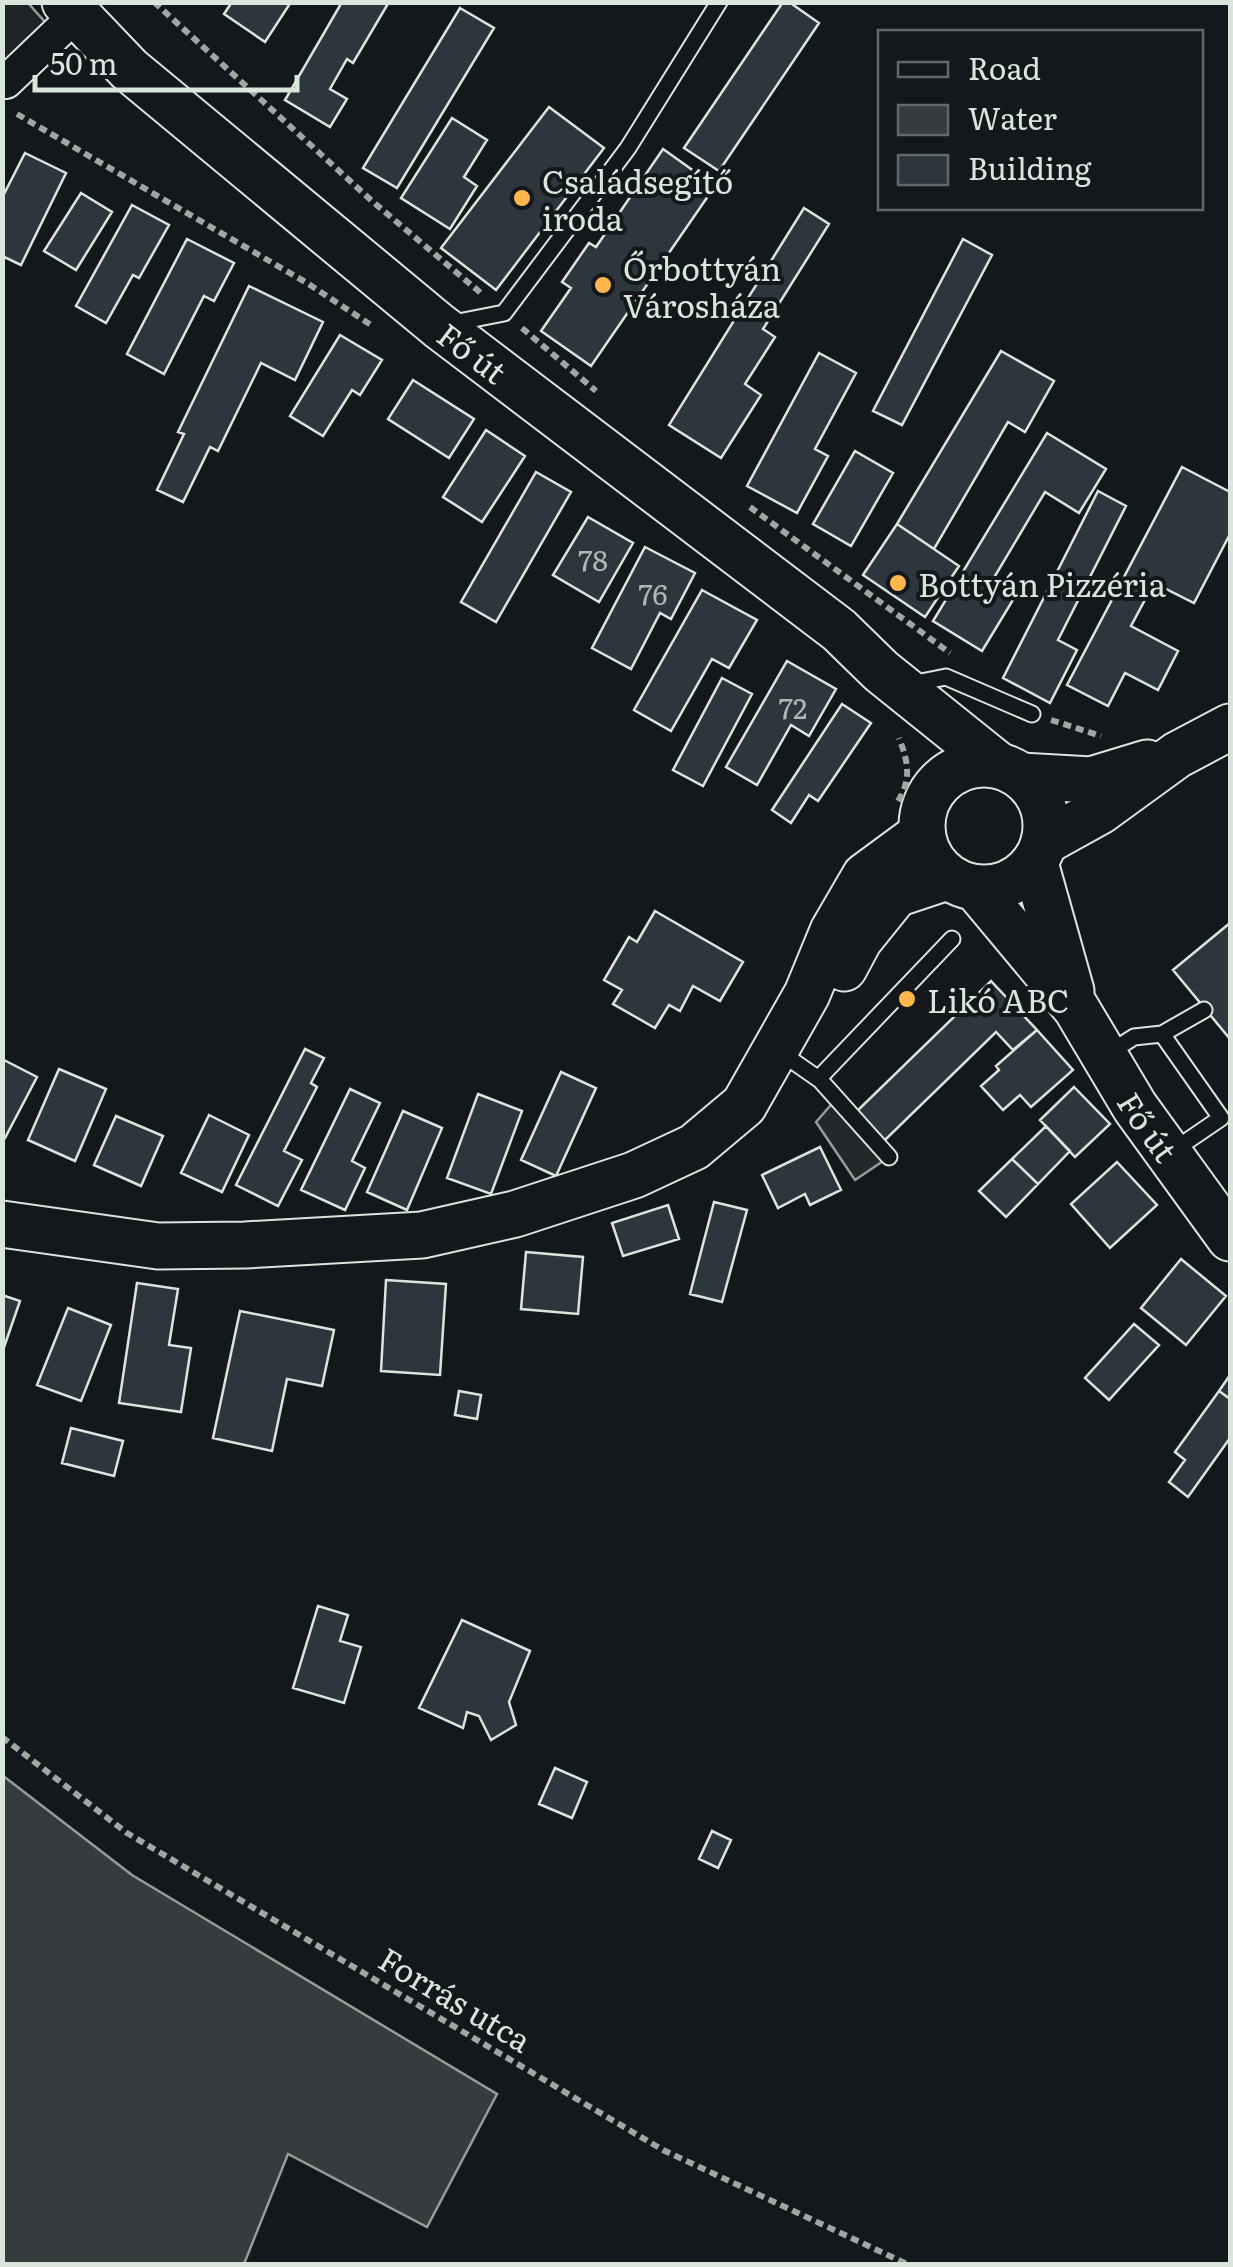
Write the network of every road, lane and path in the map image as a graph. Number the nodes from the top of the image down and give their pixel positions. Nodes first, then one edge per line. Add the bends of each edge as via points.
1 (154, 2) edge
2 (719, 2) edge
3 (70, 9) edge
4 (2, 80) edge
5 (2, 106) edge
6 (504, 313) junction
7 (371, 326) dead end
8 (439, 326) junction
9 (611, 403) dead end
10 (738, 499) dead end
11 (964, 664) dead end
12 (892, 678) junction
13 (1032, 714) joint
14 (1230, 727) edge
15 (1090, 731) dead end
16 (897, 733) dead end
17 (1178, 754) junction
18 (1009, 771) junction
19 (916, 809) junction
20 (1040, 852) junction
21 (962, 883) junction
22 (952, 939) dead end
23 (1076, 1008) junction
24 (797, 1009) junction
25 (1204, 1010) dead end
26 (1162, 1034) junction
27 (774, 1048) junction
28 (1105, 1056) junction
29 (819, 1078) junction
30 (1170, 1152) junction
31 (890, 1157) dead end
32 (2, 1224) edge
33 (1230, 1238) edge
34 (2, 1737) edge
35 (906, 2264) edge

1 - 6 path
2 - 6 lane via 628,148
3 - 4 street, Fő út
3 - 8 main road, Fő út via 129,69
5 - 7 path
6 - 8 lane
6 - 9 path
8 - 12 main road, Fő út
10 - 11 path
12 - 13 lane via 946,678
12 - 18 main road, Fő út
12 - 19 main road, Fő út via 922,744
13 - 15 path
14 - 17 main road
16 - 19 path
17 - 18 main road via 1091,780
17 - 20 main road
18 - 19 main road via 984,764 957,770
18 - 20 main road, Fő út via 1040,799
19 - 21 main road, Fő út via 928,854
19 - 24 main road via 832,931
20 - 21 main road via 1003,886
20 - 23 main road, Fő út
21 - 23 main road, Fő út
21 - 24 main road via 896,894 846,967
22 - 29 lane
23 - 28 main road, Fő út
24 - 27 main road
25 - 26 lane
26 - 28 lane via 1134,1037
26 - 30 lane via 1222,1118
27 - 29 lane
27 - 32 main road via 744,1104 694,1147 515,1214 422,1234 245,1245 158,1246
28 - 30 main road, Fő út
29 - 31 lane
30 - 33 main road, Fő út
34 - 35 path, Forrás utca via 126,1833 647,2140

